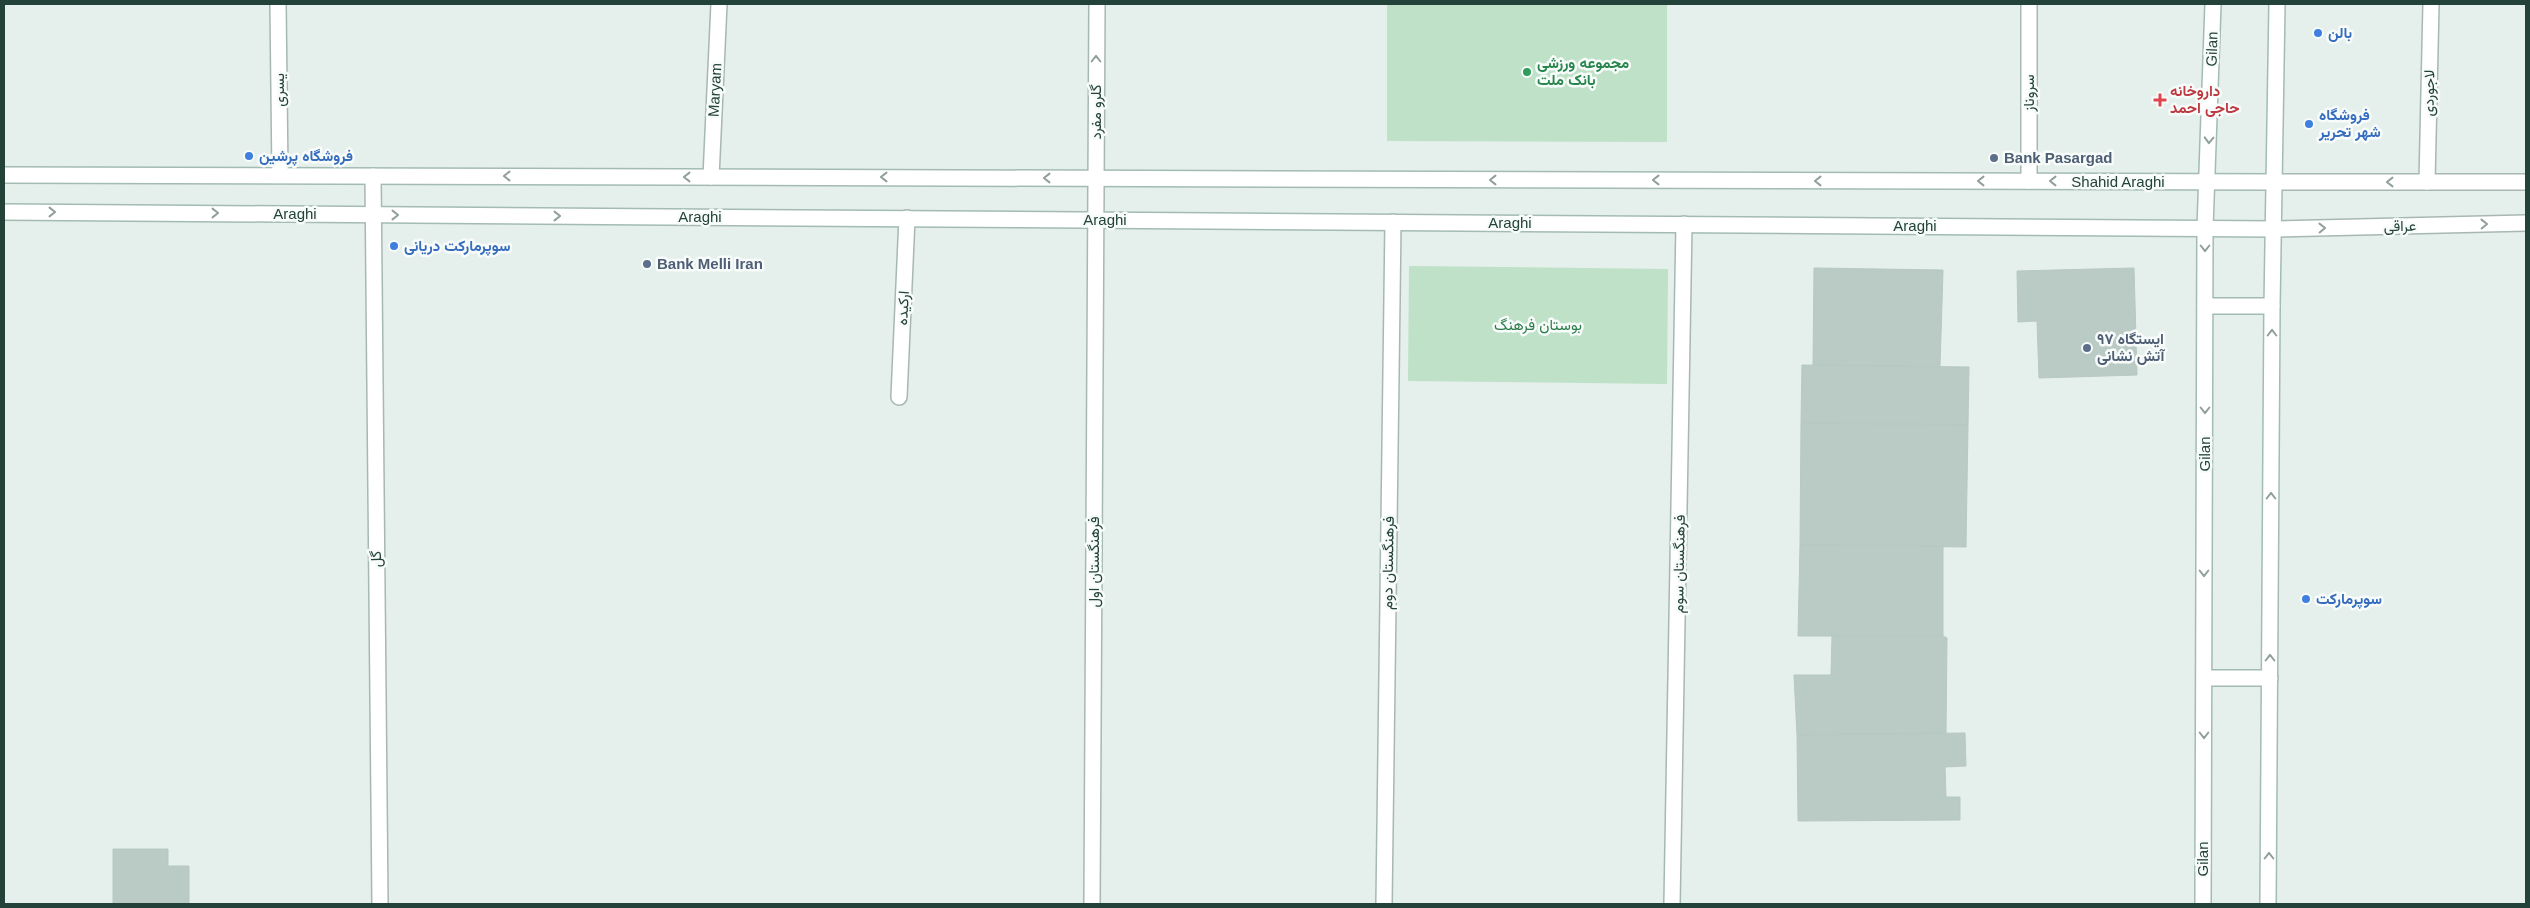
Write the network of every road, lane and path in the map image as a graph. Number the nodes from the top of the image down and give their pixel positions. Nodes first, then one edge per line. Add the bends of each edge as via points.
1 (278, 4) edge
2 (719, 4) edge
3 (1097, 4) edge
4 (2029, 4) edge
5 (2213, 4) edge
6 (2277, 4) edge
7 (2431, 4) edge
8 (4, 175) edge
9 (280, 175) junction
10 (373, 176) junction
11 (711, 177) junction
12 (1096, 178) junction
13 (2029, 182) junction
14 (2207, 182) junction
15 (2274, 182) junction
16 (2427, 182) junction
17 (2526, 182) edge
18 (4, 212) edge
19 (373, 214) junction
20 (907, 218) junction
21 (1095, 220) junction
22 (1393, 222) junction
23 (2526, 223) edge
24 (1684, 224) junction
25 (2206, 228) junction
26 (2273, 229) junction
27 (2205, 306) junction
28 (2272, 306) junction
29 (899, 397) dead end
30 (2204, 678) junction
31 (2270, 678) junction
32 (380, 904) edge
33 (1092, 904) edge
34 (1384, 904) edge
35 (1672, 904) edge
36 (2203, 904) edge
37 (2268, 904) edge

1 - 9 main road, یسری
2 - 11 main road, Maryam
12 -> 3 main road, گلرو مفرد
4 - 13 main road, سروناز
5 -> 14 main road, Gilan
6 - 15 main road
7 - 16 main road, لاجوردی
8 - 9 main road
9 - 10 main road
11 -> 10 main road
10 - 19 main road, گل
12 -> 11 main road
13 -> 12 main road
12 - 21 main road, گلرو مفرد
14 -> 13 main road, Shahid Araghi
14 - 15 main road, Shahid Araghi
14 - 25 main road, Gilan
16 -> 15 main road
15 - 26 main road
16 - 17 main road
18 -> 19 main road, Araghi
19 -> 20 main road, Araghi
19 - 32 main road, گل
20 - 21 main road, Araghi
20 - 29 main road, ارکیده
21 - 22 main road, Araghi
21 - 33 main road, فرهنگستان اول
22 - 24 main road, Araghi
22 - 34 main road, فرهنگستان دوم
26 -> 23 main road, عراقی
24 - 25 main road, Araghi
24 - 35 main road, فرهنگستان سوم
25 - 26 main road, عراقی
25 -> 27 main road, Gilan
26 - 28 main road
27 - 28 main road
27 -> 30 main road, Gilan
31 -> 28 main road
30 - 31 main road
30 -> 36 main road, Gilan
37 -> 31 main road

